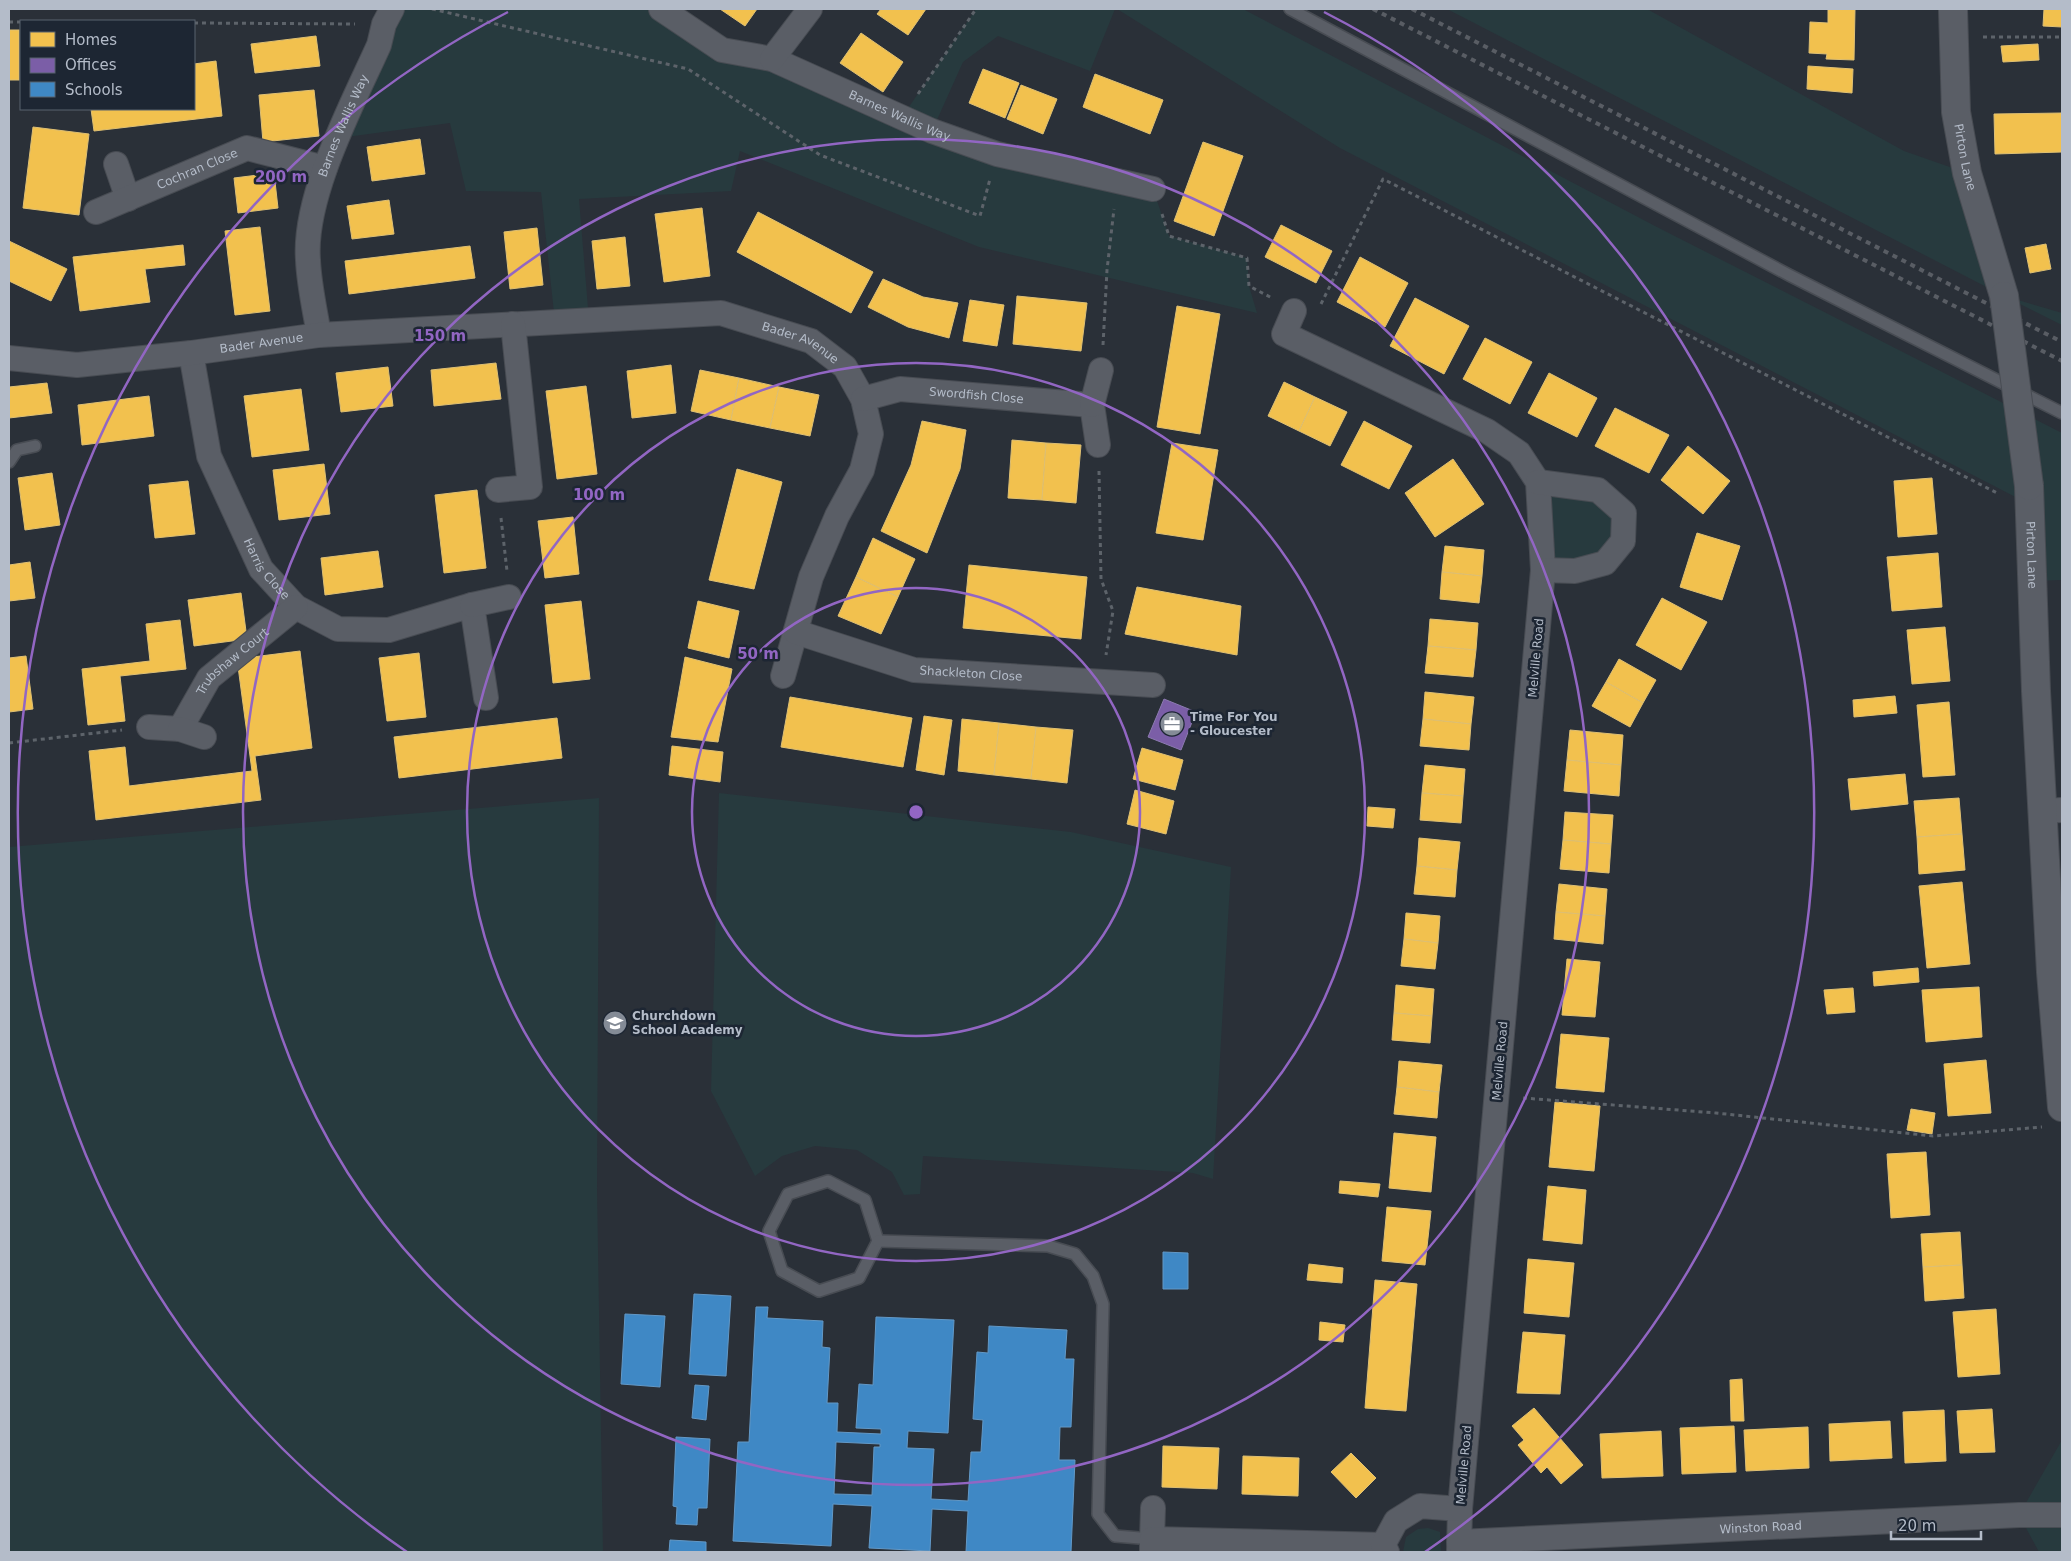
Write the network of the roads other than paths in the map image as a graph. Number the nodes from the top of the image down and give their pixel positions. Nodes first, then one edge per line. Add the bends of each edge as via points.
1 (661, 9) edge
2 (810, 9) edge
3 (1290, 9) edge
4 (1953, 9) edge
5 (388, 16) edge
6 (772, 59) junction
7 (116, 164) dead end
8 (325, 168) junction
9 (1153, 189) road end
10 (128, 199) junction
11 (96, 212) dead end
12 (1294, 311) road end
13 (514, 324) junction
14 (319, 335) junction
15 (191, 352) junction
16 (9, 358) edge
17 (1101, 370) road end
18 (863, 399) junction
19 (1092, 405) junction
20 (2062, 413) edge
21 (1098, 445) road end
22 (35, 446) dead end
23 (9, 462) edge
24 (1538, 482) junction
25 (498, 490) road end
26 (1543, 570) junction
27 (509, 597) road end
28 (472, 605) junction
29 (296, 607) junction
30 (796, 632) junction
31 (783, 676) dead end
32 (1153, 685) dead end
33 (486, 698) dead end
34 (149, 727) road end
35 (180, 729) junction
36 (204, 737) dead end
37 (2052, 811) edge
38 (2062, 1108) edge
39 (878, 1241) junction
40 (1153, 1508) dead end
41 (1460, 1509) junction
42 (2062, 1515) edge
43 (1152, 1546) edge
44 (1459, 1547) edge
45 (1385, 1549) edge

1 - 6 street, Barnes Wallis Way via 722,50
2 - 6 street
3 - 20 lane via 1789,275
4 - 37 street, Pirton Lane, bridge via 1956,112 1967,174 2004,296 2029,498 2033,627
5 - 8 street, Barnes Wallis Way via 379,45
6 - 9 street, Barnes Wallis Way via 932,131 996,154
7 - 10 street
8 - 10 street, Cochran Close via 247,148
8 - 14 street, Barnes Wallis Way via 309,225 308,259
10 - 11 street, Cochran Close
12 - 24 street via 1284,334 1487,431 1518,453
13 - 14 street, Bader Avenue
13 - 18 street, Bader Avenue via 720,313 811,341 846,367
13 - 25 street via 530,487
14 - 15 street, Bader Avenue
15 - 16 street, Bader Avenue via 77,365
15 - 29 street, Harris Close via 208,456 261,569
17 - 19 street
18 - 19 street, Swordfish Close via 900,389
18 - 30 street, Bader Avenue via 871,434 862,470 810,577
19 - 21 street
22 - 23 lane via 17,450
24 - 26 street, Melville Road
24 - 26 street via 1598,490 1624,514 1624,541 1605,564 1575,571
26 - 41 street, Melville Road
27 - 28 street, Harris Close
28 - 29 street, Harris Close via 389,630 338,629
28 - 33 street
29 - 35 street, Trubshaw Court via 209,678
30 - 31 street, Bader Avenue
30 - 32 street, Shackleton Close via 914,670
34 - 35 street
35 - 36 street
37 - 38 street, Pirton Lane via 2051,972
39 - 39 lane via 859,1278 819,1291 782,1271 769,1232 788,1194 828,1182 866,1200
39 - 43 lane via 1048,1246 1074,1254 1093,1276 1103,1304 1098,1514 1115,1536
40 - 43 street
41 - 44 street, Melville Road
41 - 45 street via 1420,1506 1396,1521
42 - 44 street, Winston Road
43 - 45 street

